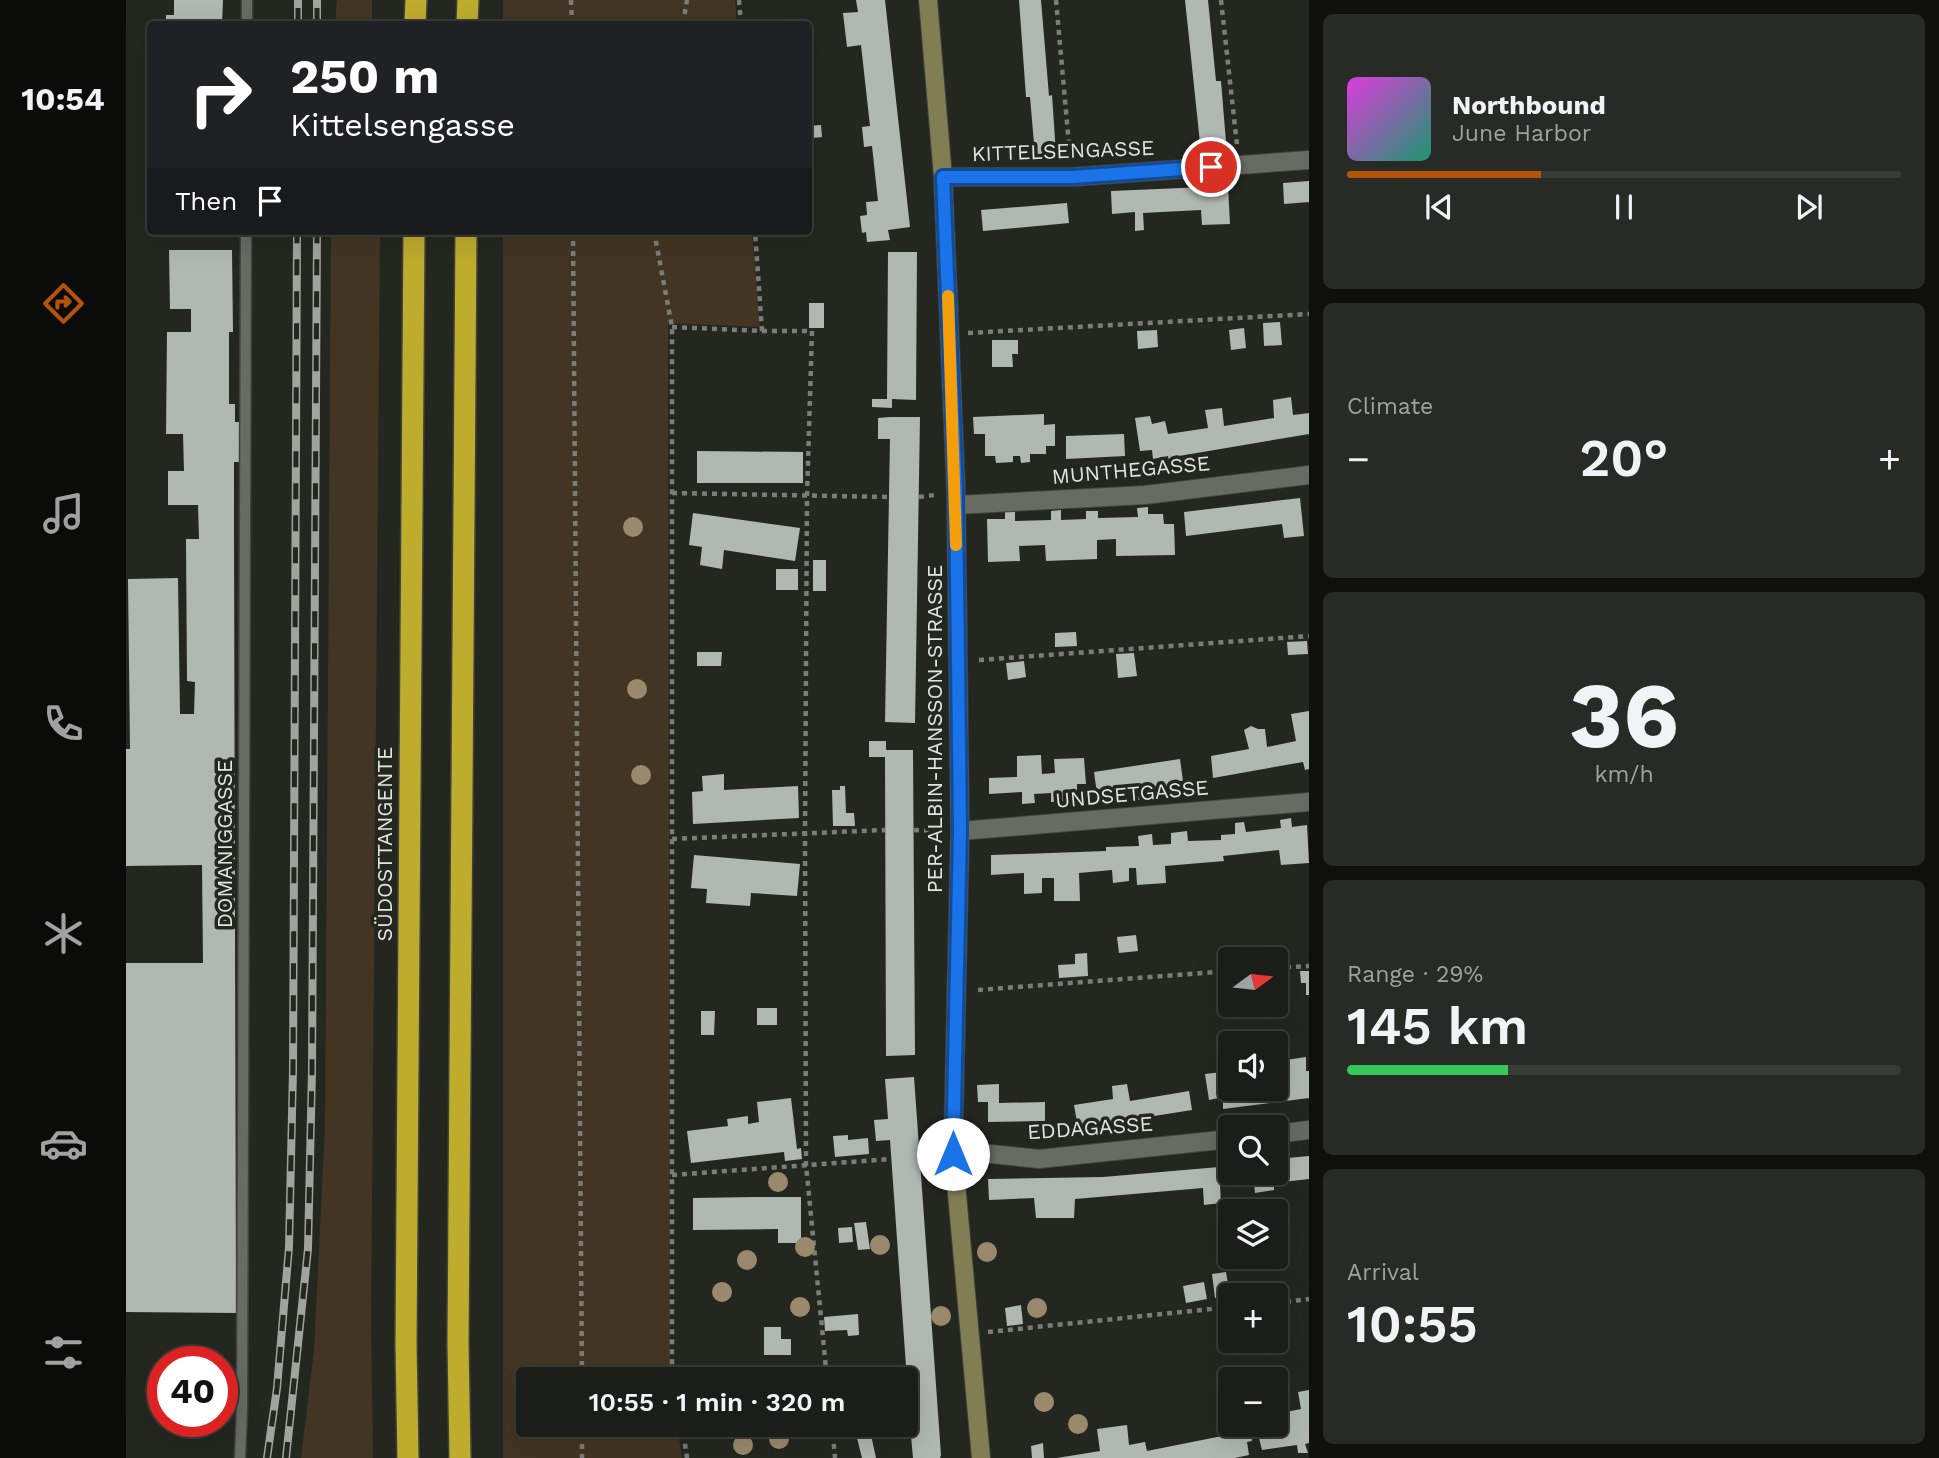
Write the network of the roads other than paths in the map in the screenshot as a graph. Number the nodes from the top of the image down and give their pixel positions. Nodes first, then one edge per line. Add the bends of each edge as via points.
1 (247, 0) edge
2 (416, 0) edge
3 (468, 0) edge
4 (928, 0) edge
5 (247, 21) edge
6 (415, 21) edge
7 (467, 21) edge
8 (1309, 160) edge
9 (943, 177) junction
10 (246, 235) edge
11 (414, 235) edge
12 (466, 235) edge
13 (1309, 475) edge
14 (956, 505) junction
15 (1309, 802) edge
16 (960, 831) junction
17 (1309, 1130) edge
18 (1288, 1133) edge
19 (1218, 1140) edge
20 (953, 1150) junction
21 (240, 1458) edge
22 (408, 1458) edge
23 (460, 1458) edge
24 (981, 1458) edge

1 - 5 lane
2 - 6 highway
3 - 7 highway
4 - 9 street, PER-ALBIN-HANSSON-STRASSE
8 - 9 street, KITTELSENGASSE via 1072,177
9 - 14 street, PER-ALBIN-HANSSON-STRASSE
10 - 21 lane, DOMANIGGASSE
11 - 22 highway, SÜDOSTTANGENTE
12 - 23 highway
13 - 14 street, MUNTHEGASSE via 1145,495
14 - 16 street, PER-ALBIN-HANSSON-STRASSE
15 - 16 street, UNDSETGASSE
16 - 20 street, PER-ALBIN-HANSSON-STRASSE
17 - 18 street
19 - 20 street, EDDAGASSE via 1039,1159
20 - 24 street, PER-ALBIN-HANSSON-STRASSE

